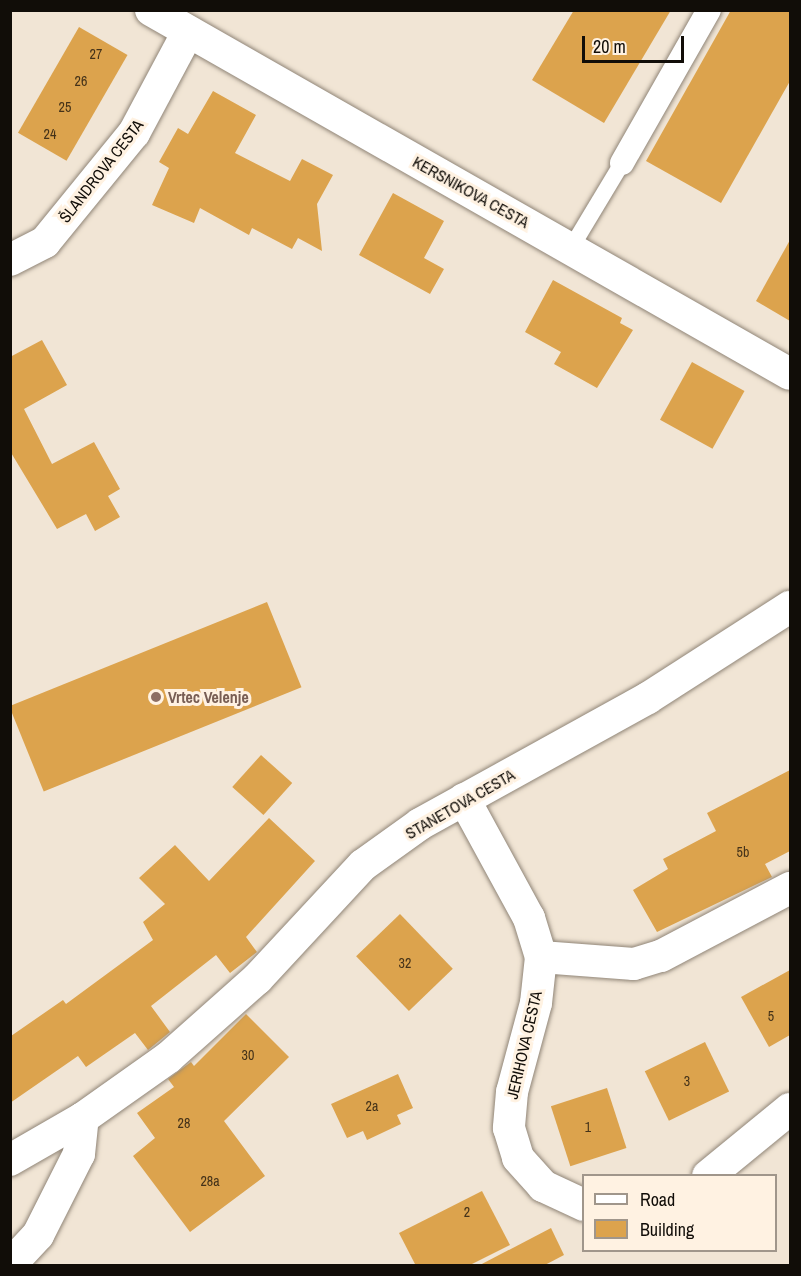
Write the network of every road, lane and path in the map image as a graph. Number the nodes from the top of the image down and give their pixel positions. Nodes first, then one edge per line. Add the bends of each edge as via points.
1 (151, 10) edge
2 (709, 10) edge
3 (188, 32) junction
4 (622, 163) joint
5 (571, 248) junction
6 (10, 260) edge
7 (790, 374) edge
8 (790, 607) edge
9 (464, 800) junction
10 (790, 888) edge
11 (541, 957) junction
12 (790, 1109) edge
13 (82, 1118) junction
14 (10, 1160) edge
15 (710, 1174) edge
16 (582, 1204) edge
17 (10, 1266) edge

1 - 3 street, KERSNIKOVA CESTA
2 - 4 street
3 - 5 street, KERSNIKOVA CESTA
3 - 6 street, ŠLANDROVA CESTA via 134,133 45,242
4 - 5 lane
5 - 7 street, KERSNIKOVA CESTA
8 - 9 street, STANETOVA CESTA via 648,698
9 - 11 street, JERIHOVA CESTA via 529,918
9 - 13 street, STANETOVA CESTA via 420,824 363,865 257,979 169,1057
10 - 11 street via 661,956 634,964
11 - 16 street, JERIHOVA CESTA via 536,1003 512,1092 509,1128 518,1158 543,1186
12 - 15 street
13 - 14 street, STANETOVA CESTA
13 - 17 street via 79,1154 38,1235

